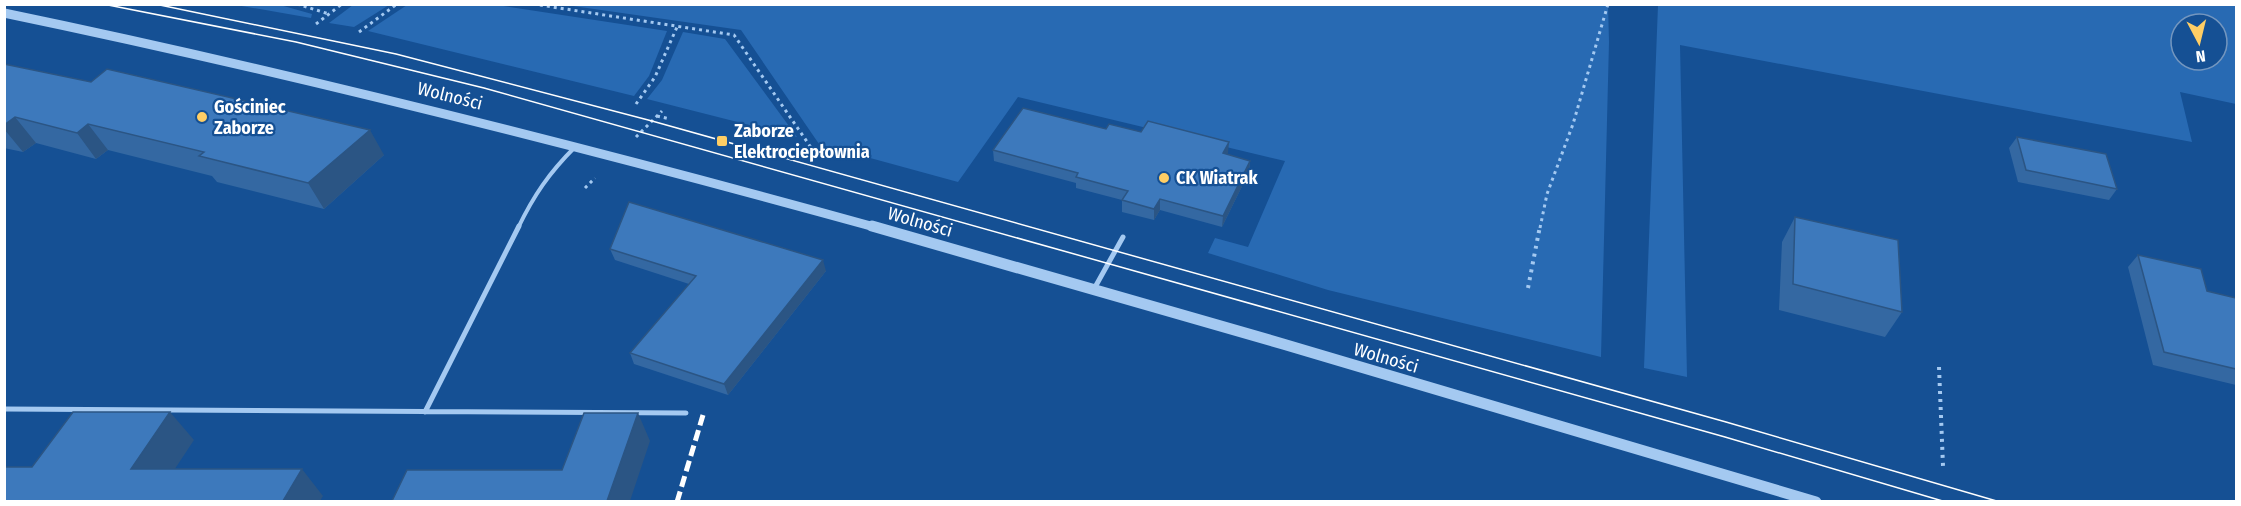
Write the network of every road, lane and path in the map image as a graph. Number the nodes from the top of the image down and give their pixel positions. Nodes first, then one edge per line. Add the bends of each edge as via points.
1 (297, 4) edge
2 (342, 4) edge
3 (397, 4) edge
4 (533, 4) edge
5 (1608, 4) edge
6 (4, 13) edge
7 (329, 14) junction
8 (316, 24) dead end
9 (677, 27) junction
10 (359, 32) dead end
11 (636, 104) dead end
12 (657, 116) dead end
13 (670, 119) dead end
14 (577, 146) junction
15 (811, 155) dead end
16 (1124, 237) dead end
17 (1528, 288) dead end
18 (1094, 290) junction
19 (1939, 367) dead end
20 (4, 409) edge
21 (425, 412) junction
22 (686, 412) dead end
23 (1943, 466) dead end
24 (1816, 501) edge

1 - 7 path
2 - 7 path
3 - 10 path
4 - 9 path
5 - 17 path via 1576,114 1546,194
6 - 14 street, Wolności via 217,57
7 - 8 path
9 - 11 path via 655,77
9 - 15 path via 734,35 814,152
12 - 13 path
14 - 18 street, Wolności via 898,232
14 - 21 lane via 552,170 534,196
16 - 18 lane
18 - 24 street, Wolności
19 - 23 path
20 - 21 lane
21 - 22 lane

